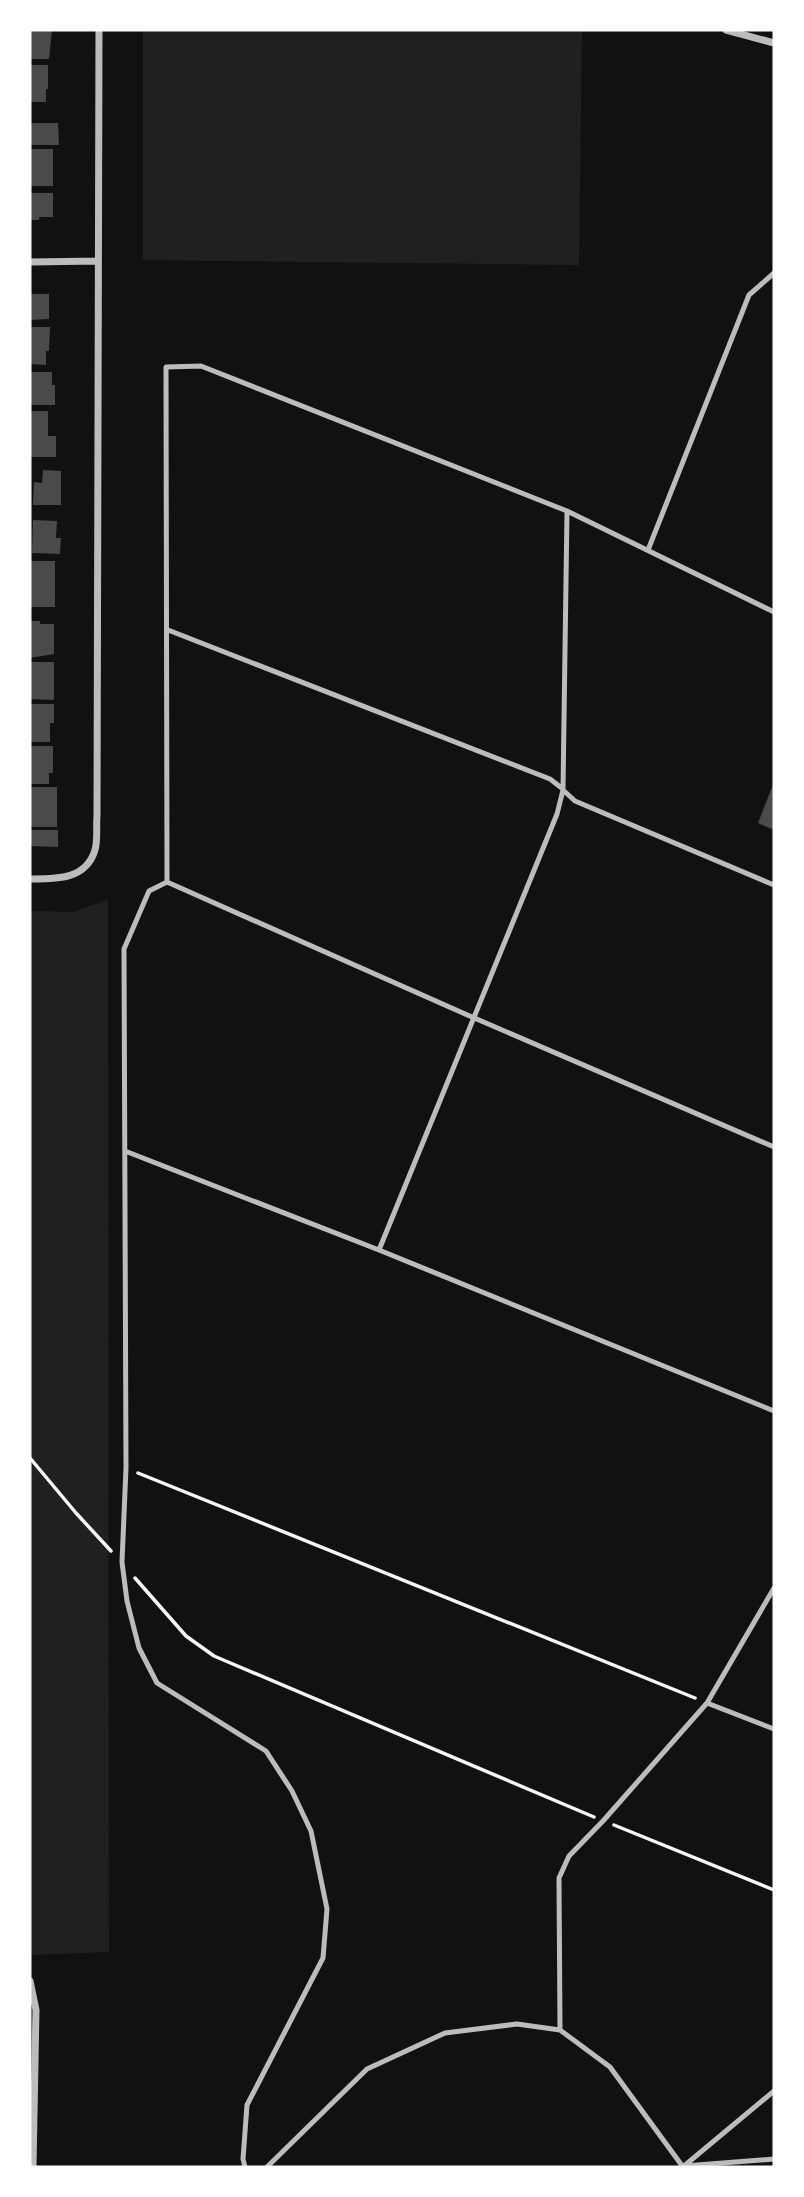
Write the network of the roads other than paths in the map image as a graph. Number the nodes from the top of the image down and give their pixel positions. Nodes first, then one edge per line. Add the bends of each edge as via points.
1 (99, 30) edge
2 (726, 30) edge
3 (774, 43) edge
4 (98, 261) junction
5 (30, 262) edge
6 (774, 273) edge
7 (567, 511) junction
8 (648, 550) junction
9 (774, 612) edge
10 (167, 630) junction
11 (563, 790) junction
12 (30, 879) edge
13 (167, 882) junction
14 (774, 886) edge
15 (472, 1017) junction
16 (774, 1147) edge
17 (125, 1151) junction
18 (379, 1250) junction
19 (774, 1411) edge
20 (774, 1588) edge
21 (707, 1703) junction
22 (774, 1729) edge
23 (30, 1981) edge
24 (561, 2030) junction
25 (32, 2087) edge
26 (774, 2091) edge
27 (774, 2159) edge
28 (33, 2167) edge
29 (245, 2167) edge
30 (267, 2167) edge
31 (683, 2167) edge

1 - 4 street
2 - 3 street
4 - 5 street
4 - 12 street via 95,850 82,870 61,878
6 - 8 lane via 749,295
7 - 8 lane
7 - 10 lane via 201,366 166,367
7 - 11 lane
8 - 9 lane
10 - 11 lane via 550,779
10 - 13 lane
11 - 14 lane via 575,801
11 - 15 lane
13 - 15 lane
13 - 17 lane via 149,891 124,949
15 - 16 lane
15 - 18 lane
17 - 18 lane
17 - 29 lane via 122,1562 139,1648 157,1683 266,1751 311,1831 327,1909 323,1958 247,2105
18 - 19 lane
20 - 21 lane
21 - 22 lane
21 - 24 lane via 569,1856 559,1878
23 - 25 street via 36,2010
24 - 30 lane via 517,2024 445,2033 367,2069
24 - 31 lane via 610,2067
25 - 28 street
26 - 31 lane
27 - 31 lane

